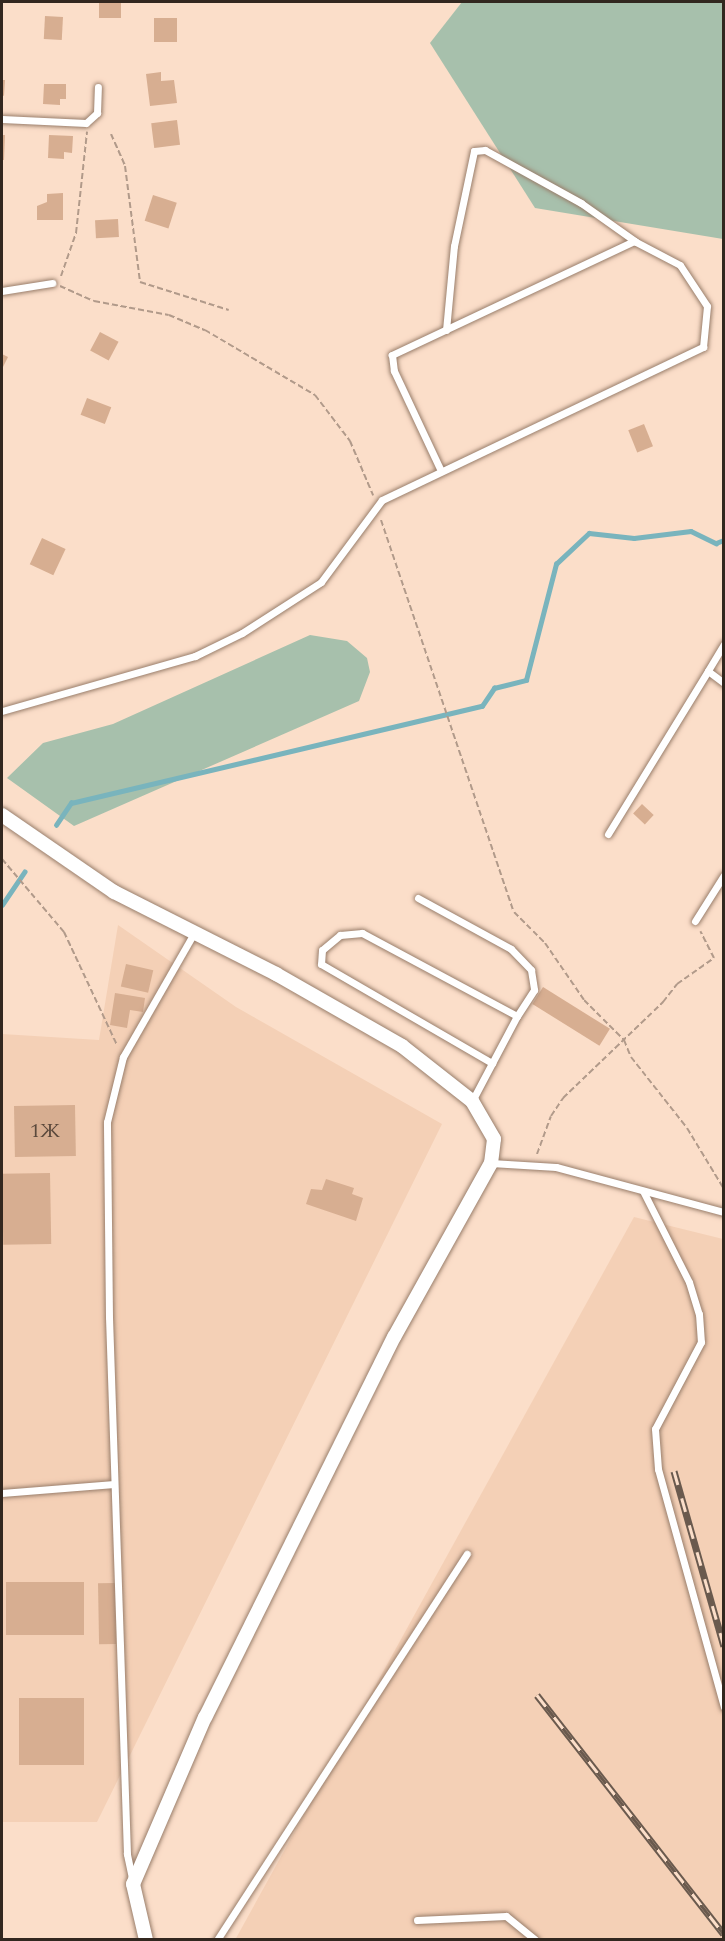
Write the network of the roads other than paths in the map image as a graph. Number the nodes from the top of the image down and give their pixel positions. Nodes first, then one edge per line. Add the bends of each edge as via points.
1 (98, 87) dead end
2 (2, 119) edge
3 (640, 245) junction
4 (52, 283) road end
5 (2, 291) edge
6 (446, 330) junction
7 (441, 471) junction
8 (723, 644) edge
9 (708, 670) junction
10 (723, 683) edge
11 (2, 711) edge
12 (2, 815) edge
13 (608, 834) dead end
14 (723, 875) edge
15 (418, 898) dead end
16 (695, 921) road end
17 (195, 933) junction
18 (517, 1016) junction
19 (492, 1063) junction
20 (472, 1101) junction
21 (491, 1163) junction
22 (643, 1191) junction
23 (723, 1212) edge
24 (114, 1484) junction
25 (2, 1493) edge
26 (467, 1554) dead end
27 (723, 1707) edge
28 (133, 1884) junction
29 (417, 1920) dead end
30 (146, 1940) edge
31 (217, 1940) edge
32 (536, 1940) edge

1 - 2 lane via 97,113 86,123
3 - 6 lane via 634,241
3 - 6 lane via 581,203 485,150 474,151 454,246
3 - 7 lane via 680,265 707,306 703,347
4 - 5 lane
6 - 7 lane via 392,355 394,371
7 - 11 lane via 376,505 321,582 242,633 195,656
8 - 9 lane
9 - 10 lane
9 - 13 lane
12 - 17 street via 114,892
14 - 16 lane
15 - 18 lane via 511,949 531,970 534,990
17 - 20 street via 402,1046
17 - 24 lane via 123,1057 107,1122
18 - 19 lane
18 - 19 lane via 362,933 340,935 322,950 321,964
19 - 20 lane
20 - 21 street via 494,1139
21 - 22 lane via 556,1167
21 - 28 street via 394,1337 210,1706
22 - 23 lane
22 - 27 lane via 689,1282 699,1314 701,1342 655,1429 658,1469
24 - 25 lane
24 - 28 lane via 127,1854
26 - 31 lane
28 - 30 street
29 - 32 lane via 506,1916

